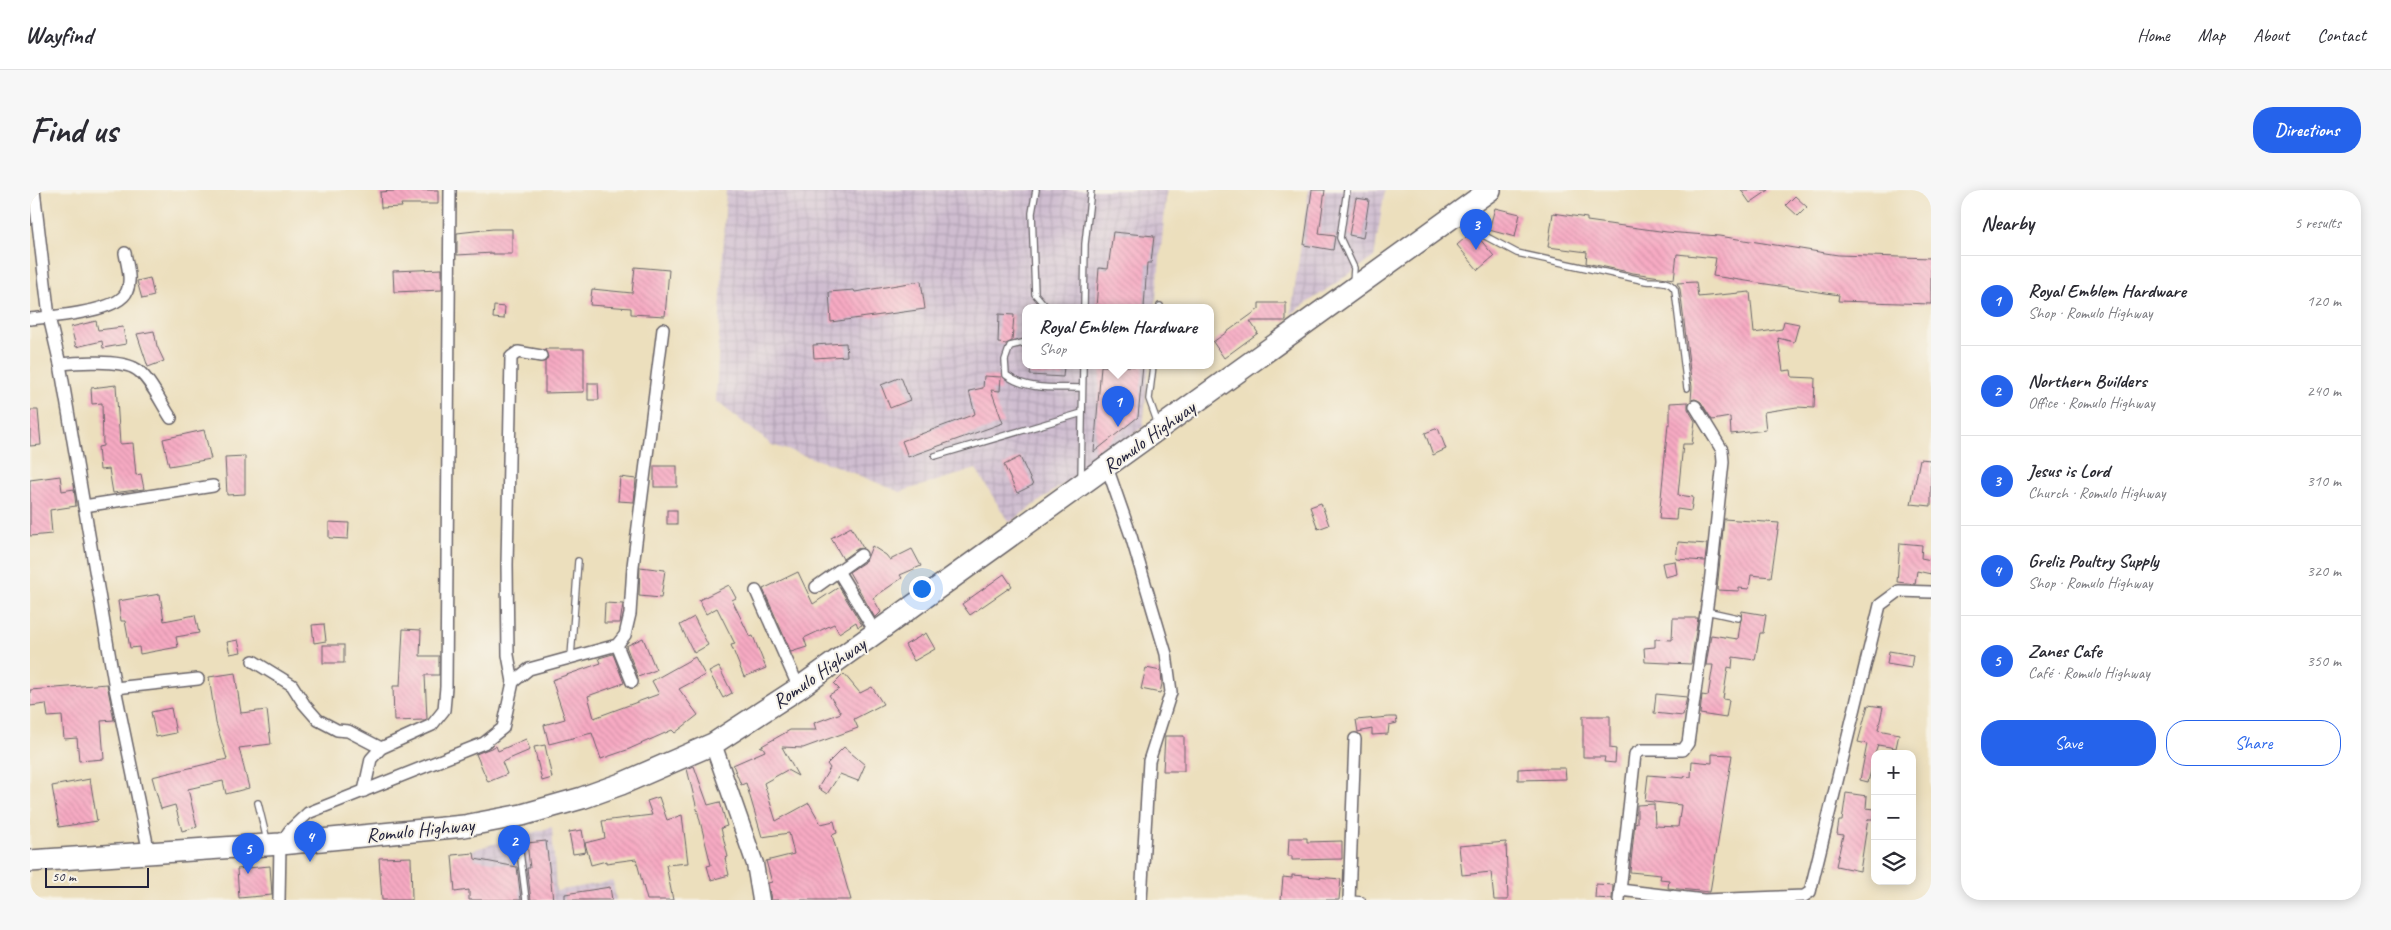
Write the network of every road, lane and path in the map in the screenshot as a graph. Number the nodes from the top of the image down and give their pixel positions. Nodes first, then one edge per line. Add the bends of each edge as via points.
1 (34, 190) edge
2 (450, 190) edge
3 (1036, 190) edge
4 (1091, 190) edge
5 (1347, 190) edge
6 (1490, 190) edge
7 (1466, 207) junction
8 (125, 253) dead end
9 (1352, 290) junction
10 (1044, 304) edge
11 (1084, 304) edge
12 (49, 317) junction
13 (30, 319) edge
14 (663, 329) dead end
15 (1022, 343) edge
16 (541, 356) dead end
17 (60, 364) junction
18 (1083, 369) edge
19 (1153, 369) edge
20 (1082, 388) junction
21 (1686, 388) dead end
22 (1695, 406) dead end
23 (1082, 413) junction
24 (171, 418) dead end
25 (1160, 429) junction
26 (935, 456) dead end
27 (1107, 467) junction
28 (213, 486) dead end
29 (1081, 486) junction
30 (84, 506) junction
31 (861, 555) dead end
32 (578, 561) dead end
33 (838, 571) junction
34 (816, 587) dead end
35 (756, 591) dead end
36 (1931, 592) edge
37 (1706, 611) junction
38 (1738, 618) dead end
39 (876, 633) junction
40 (617, 645) junction
41 (571, 657) junction
42 (252, 661) dead end
43 (198, 679) dead end
44 (513, 682) junction
45 (632, 682) dead end
46 (115, 688) junction
47 (799, 688) junction
48 (1355, 739) dead end
49 (713, 744) junction
50 (382, 748) junction
51 (364, 791) junction
52 (258, 803) dead end
53 (510, 817) junction
54 (274, 844) junction
55 (149, 853) junction
56 (30, 861) edge
57 (1620, 895) edge
58 (279, 900) edge
59 (526, 900) edge
60 (761, 900) edge
61 (1141, 900) edge
62 (1354, 900) edge

1 - 12 street
2 - 50 street via 444,710 432,725
3 - 10 lane via 1032,213 1036,294
4 - 11 lane via 1085,244
5 - 9 lane via 1340,238 1354,268
6 - 7 highway, Romulo Highway
7 - 9 highway, Romulo Highway
7 - 21 lane via 1485,236 1517,253 1672,284
8 - 12 street via 127,293 113,304
9 - 25 highway, Romulo Highway
12 - 13 street
12 - 17 street
14 - 40 street via 633,566 630,614 625,636
15 - 20 lane via 1010,346 1005,360 1006,375 1016,383
16 - 44 street via 518,352 510,357 507,574 508,655
17 - 24 street via 82,361 134,368 148,381
17 - 30 street
18 - 20 lane
19 - 25 lane via 1149,399
20 - 23 lane
22 - 37 street via 1722,450 1723,462
23 - 26 lane
23 - 29 lane
25 - 27 highway, Romulo Highway
27 - 29 highway, Romulo Highway
27 - 61 street via 1166,654 1171,692 1150,761
28 - 30 street
29 - 39 highway, Romulo Highway
30 - 46 street
31 - 33 street
32 - 41 lane
33 - 34 street
33 - 39 street
35 - 47 street
36 - 57 street via 1898,591 1880,605 1810,892 1804,896 1704,900
37 - 38 lane
37 - 57 street via 1688,743 1683,750 1642,750 1636,754
39 - 47 highway, Romulo Highway
40 - 41 street
40 - 45 street
41 - 44 street via 529,669
42 - 50 street via 292,685 318,720 337,730 357,734
43 - 46 street
44 - 51 street via 503,728 484,743
46 - 55 street
47 - 49 highway, Romulo Highway
48 - 62 street
49 - 53 highway, Romulo Highway via 590,795
49 - 60 street via 755,864
50 - 51 street via 371,759
51 - 54 street via 308,813
52 - 54 lane
53 - 54 highway, Romulo Highway via 464,826
53 - 59 lane via 519,844
54 - 55 highway, Romulo Highway
54 - 58 street
55 - 56 highway, Romulo Highway

